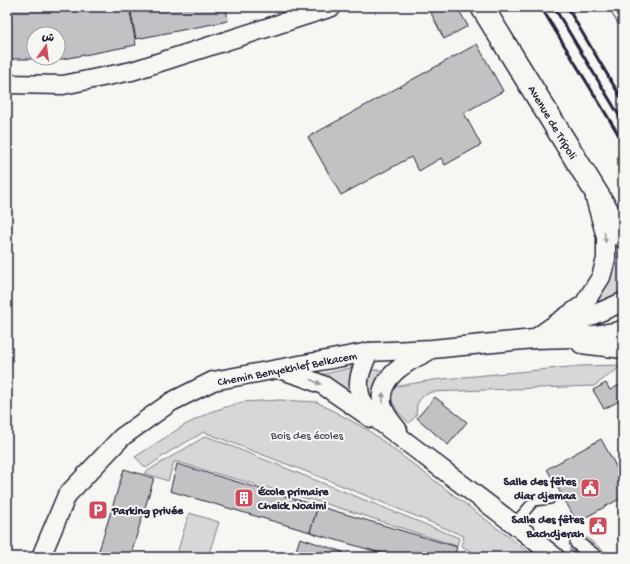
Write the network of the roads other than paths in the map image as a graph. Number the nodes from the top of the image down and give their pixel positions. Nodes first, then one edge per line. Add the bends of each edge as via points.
1 (332, 7) edge
2 (482, 7) edge
3 (7, 84) edge
4 (592, 186) junction
5 (623, 236) edge
6 (623, 302) edge
7 (623, 330) edge
8 (534, 339) junction
9 (432, 349) junction
10 (623, 349) edge
11 (369, 352) junction
12 (280, 369) junction
13 (408, 443) junction
14 (550, 499) dead end
15 (514, 524) junction
16 (577, 543) dead end
17 (41, 554) edge
18 (555, 557) edge
19 (596, 557) edge

1 - 3 street via 132,71 63,85
2 - 4 main road, Avenue de Tripoli
4 - 5 main road, Avenue de Tripoli
4 -> 8 street via 606,237 606,259 601,277 584,304
6 - 8 street
7 - 8 street via 574,338
8 - 9 street, Chemin Benyekhlef Belkacem
8 - 10 street
9 - 11 street, Chemin Benyekhlef Belkacem
13 -> 9 street via 389,418 382,403 382,390 390,376 409,360
11 - 12 street, Chemin Benyekhlef Belkacem
11 - 13 street via 359,379 364,404 375,418
12 -> 13 street via 323,385
12 - 17 street, Chemin Benyekhlef Belkacem via 213,381 171,402 122,437 67,494
13 - 15 street
14 - 15 lane via 534,501
15 - 18 street
16 - 19 street

